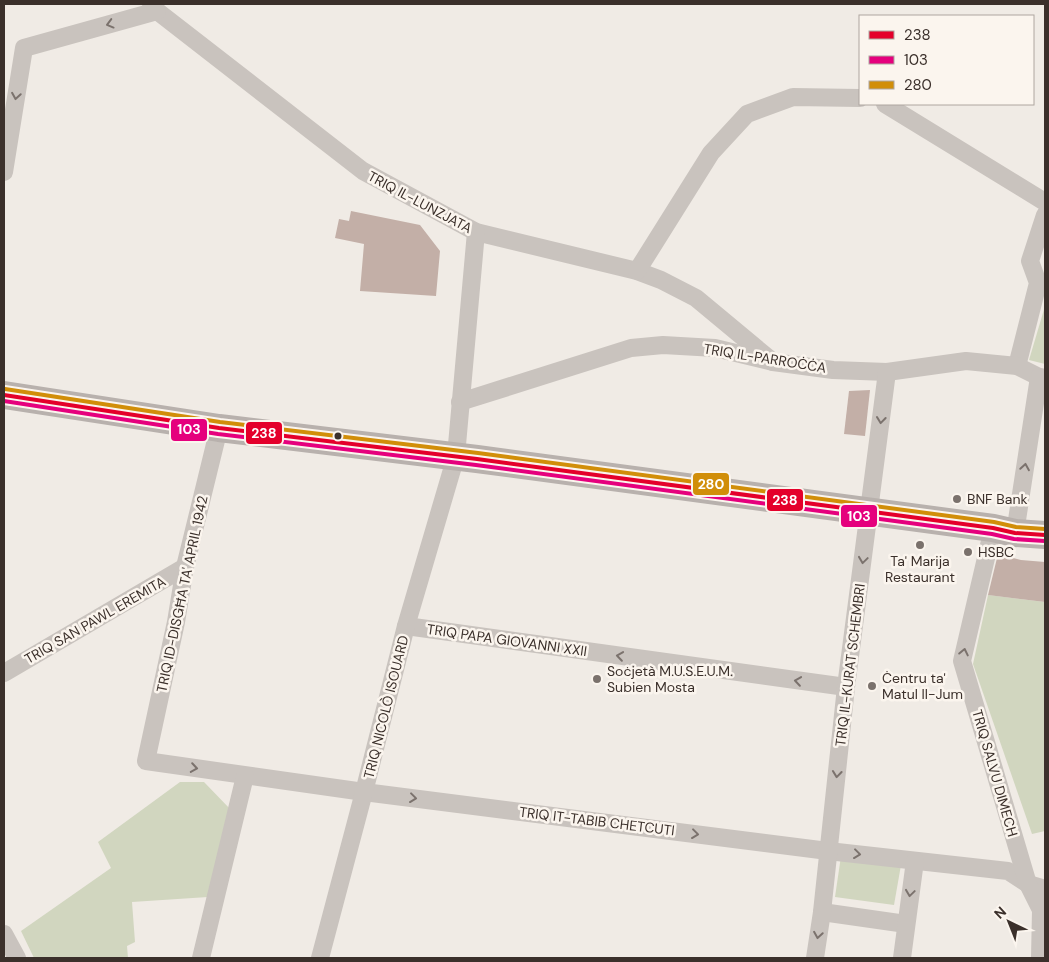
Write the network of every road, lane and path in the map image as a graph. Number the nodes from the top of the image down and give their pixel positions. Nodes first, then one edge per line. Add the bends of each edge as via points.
1 (154, 7) edge
2 (859, 98) edge
3 (887, 105) edge
4 (4, 172) edge
5 (1045, 202) edge
6 (1045, 215) edge
7 (476, 232) junction
8 (637, 271) junction
9 (773, 362) junction
10 (1017, 366) junction
11 (886, 372) junction
12 (1042, 378) edge
13 (4, 395) edge
14 (460, 402) junction
15 (219, 428) junction
16 (456, 456) junction
17 (869, 512) junction
18 (1004, 530) junction
19 (1045, 535) edge
20 (186, 568) junction
21 (406, 626) junction
22 (4, 673) edge
23 (846, 687) junction
24 (146, 761) joint
25 (245, 776) junction
26 (364, 792) junction
27 (828, 851) junction
28 (915, 861) junction
29 (1028, 884) junction
30 (1045, 889) edge
31 (822, 912) junction
32 (906, 924) junction
33 (4, 934) edge
34 (17, 958) edge
35 (201, 958) edge
36 (320, 958) edge
37 (815, 958) edge
38 (902, 958) edge
39 (1040, 958) edge

1 -> 4 street via 24,48
1 - 7 street, TRIQ IL-LUNZJATA via 363,171
2 - 8 street via 793,97 747,114 711,153
3 - 5 street
6 - 10 street via 1030,261 1038,282
7 - 8 street, TRIQ IL-LUNZJATA
7 - 14 street, TRIQ NICOLÒ ISOUARD
8 - 9 street, TRIQ IL-LUNZJATA via 696,298
9 - 11 street, TRIQ IL-PARROĊĊA via 833,370
9 - 14 street, TRIQ IL-PARROĊĊA via 715,348 663,345 630,348
10 - 11 street, TRIQ IL-PARROĊĊA via 966,361
10 - 12 street, TRIQ IL-PARROĊĊA
11 -> 17 street, TRIQ IL-KURAT SCHEMBRI
18 -> 12 street, TRIQ SALVU DIMECH
13 - 15 main road
14 - 16 street, TRIQ NICOLÒ ISOUARD
15 - 16 main road
15 - 20 street, TRIQ ID-DISGĦA TA' APRIL 1942
16 - 17 main road
16 - 21 street, TRIQ NICOLÒ ISOUARD
17 - 18 main road
17 -> 23 street, TRIQ IL-KURAT SCHEMBRI
18 - 19 main road
29 -> 18 street, TRIQ SALVU DIMECH via 962,660
20 - 22 street, TRIQ SAN PAWL EREMITA
20 - 24 street, TRIQ ID-DISGĦA TA' APRIL 1942
23 -> 21 street, TRIQ PAPA GIOVANNI XXII
21 - 26 street, TRIQ NICOLÒ ISOUARD
23 -> 27 street, TRIQ IL-KURAT SCHEMBRI
24 -> 25 street, TRIQ IT-TABIB CHETCUTI
25 - 26 street, TRIQ IT-TABIB CHETCUTI
25 - 35 street
26 -> 27 street, TRIQ IT-TABIB CHETCUTI
26 - 36 street, TRIQ NICOLÒ ISOUARD
27 -> 28 street, TRIQ IT-TABIB CHETCUTI
27 - 31 street, TRIQ IL-KURAT SCHEMBRI
28 - 29 street, TRIQ IT-TABIB CHETCUTI via 1008,871
28 -> 32 street
29 - 30 street, TRIQ IT-TABIB CHETCUTI
29 - 39 street, TRIQ SALVU DIMECH via 1041,910
31 - 32 street
31 -> 37 street, TRIQ IL-KURAT SCHEMBRI
32 - 38 street
33 - 34 street

